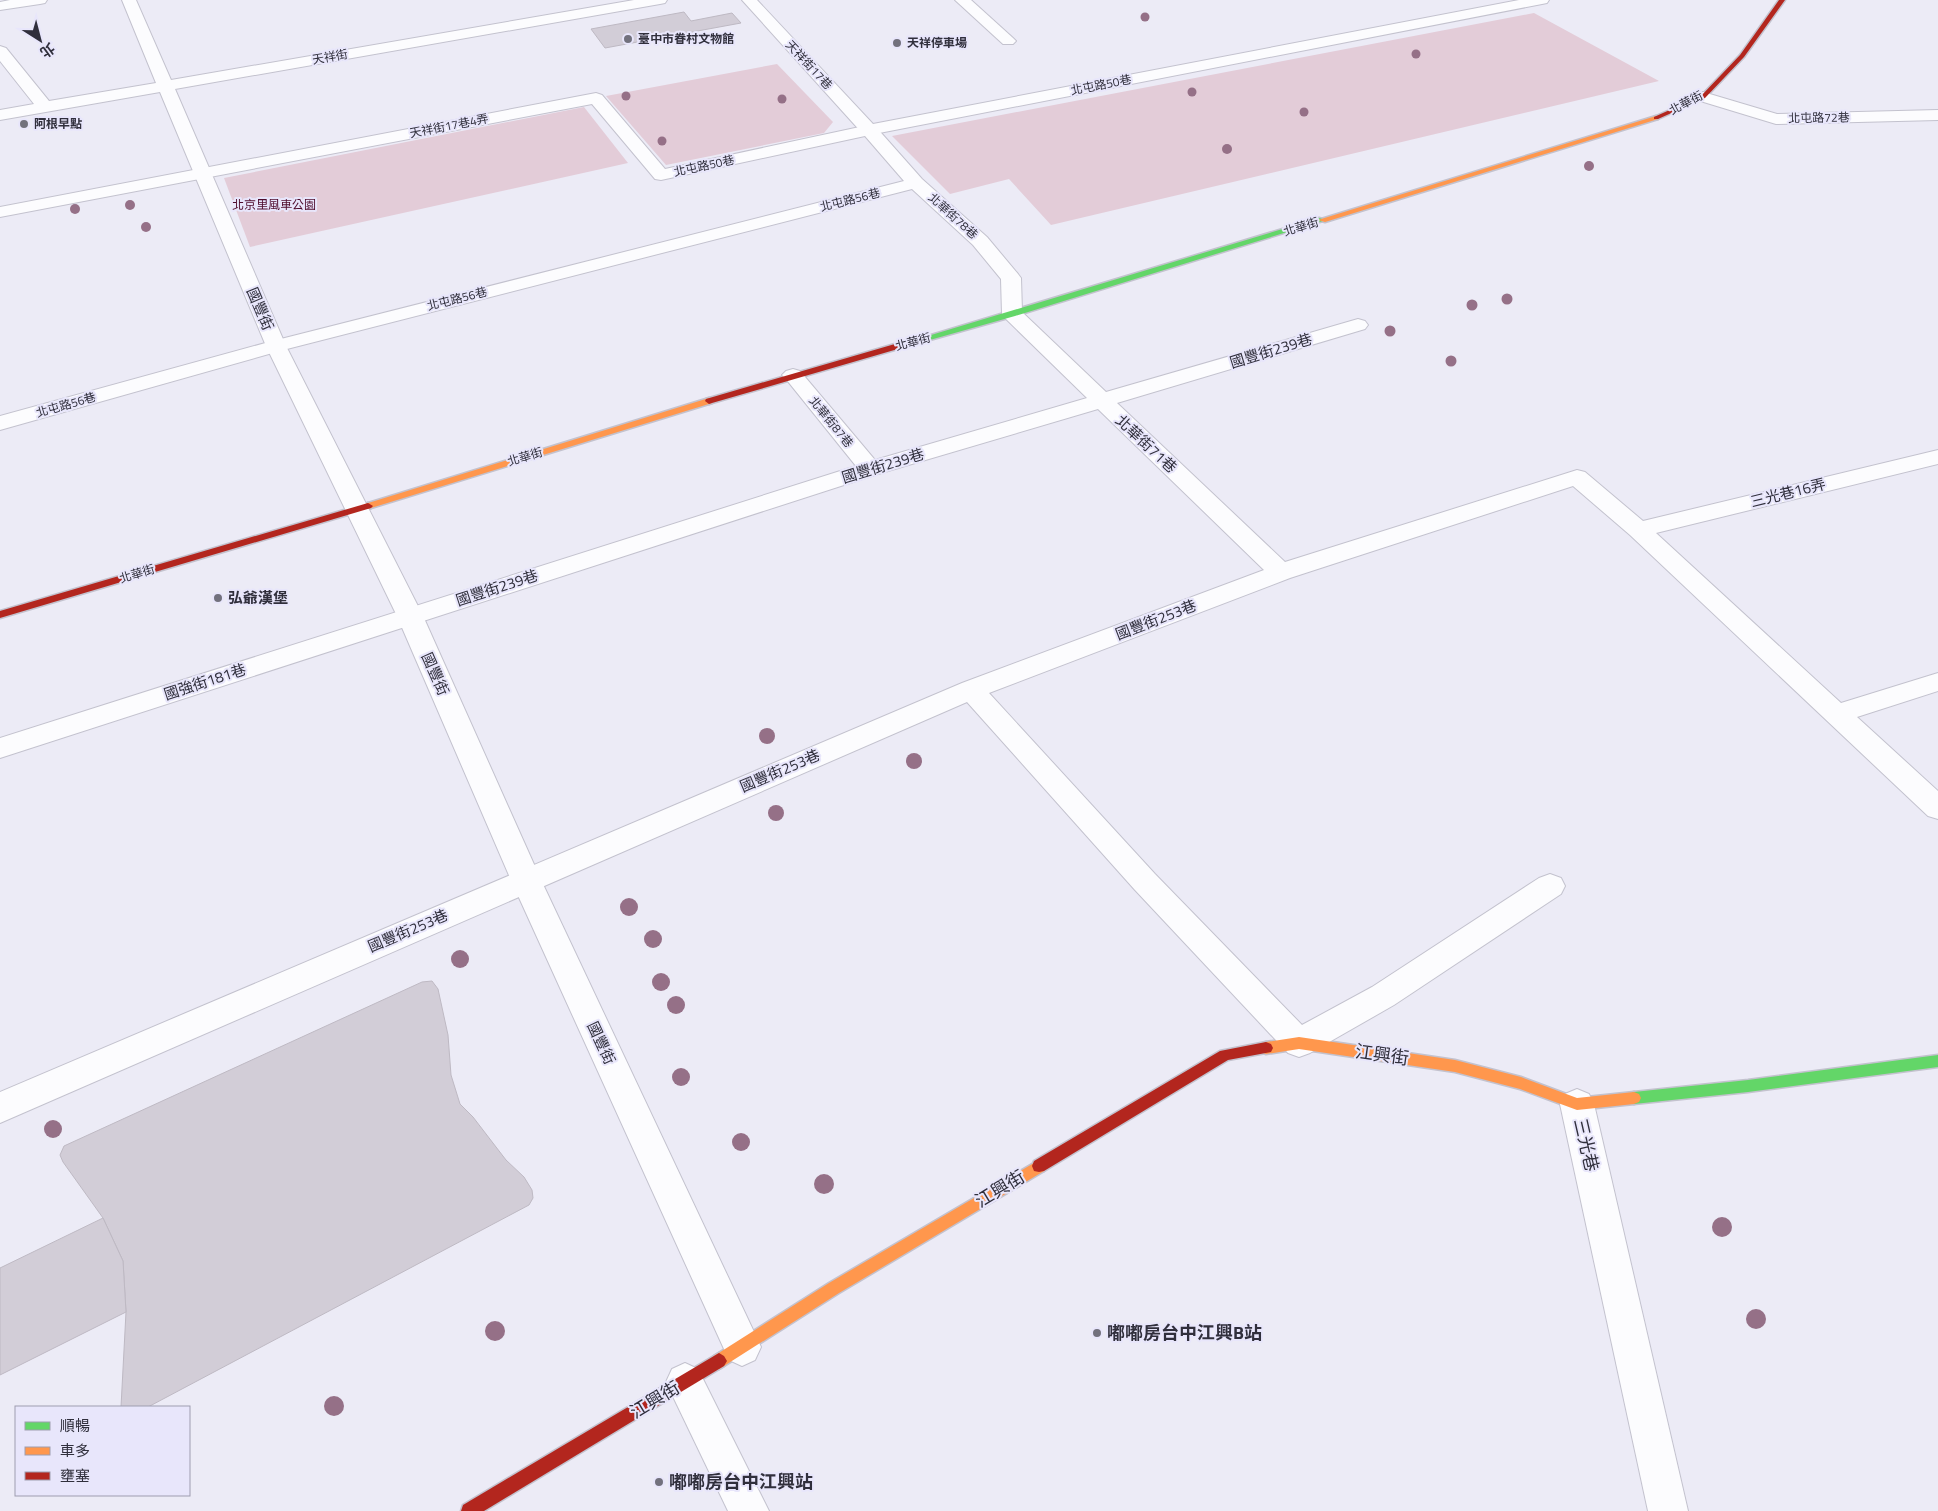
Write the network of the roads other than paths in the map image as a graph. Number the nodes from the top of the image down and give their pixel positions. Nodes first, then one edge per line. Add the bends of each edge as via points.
1 (40, 0) edge
2 (129, 0) edge
3 (660, 0) edge
4 (750, 0) edge
5 (962, 0) edge
6 (1542, 0) edge
7 (1782, 0) edge
8 (0, 6) edge
9 (1008, 41) dead end
10 (0, 51) edge
11 (166, 85) junction
12 (1702, 97) junction
13 (45, 107) junction
14 (0, 115) edge
15 (1938, 115) edge
16 (869, 130) junction
17 (202, 173) junction
18 (661, 175) joint
19 (916, 183) junction
20 (0, 212) edge
21 (1012, 314) junction
22 (1358, 325) dead end
23 (276, 346) junction
24 (793, 375) junction
25 (1101, 402) junction
26 (0, 423) edge
27 (1938, 457) edge
28 (870, 469) junction
29 (357, 509) junction
30 (1638, 530) junction
31 (1281, 572) junction
32 (0, 615) edge
33 (410, 616) junction
34 (1938, 682) edge
35 (971, 690) junction
36 (1835, 714) junction
37 (0, 748) edge
38 (1938, 808) edge
39 (526, 880) junction
40 (1550, 886) dead end
41 (1299, 1043) junction
42 (1938, 1061) edge
43 (1576, 1104) junction
44 (0, 1108) edge
45 (742, 1347) junction
46 (685, 1382) junction
47 (469, 1511) edge
48 (749, 1511) edge
49 (1668, 1511) edge

1 - 8 street
2 - 11 street, 國豐街
3 - 11 street, 天祥街
4 - 16 street, 天祥街17巷
5 - 9 street
6 - 16 street, 北屯路50巷
7 - 12 street, 北華街 via 1742,56
10 - 13 street
11 - 13 street, 天祥街
11 - 17 street, 國豐街
12 - 15 street, 北屯路72巷 via 1776,119
12 - 21 street, 北華街 via 1650,121
13 - 14 street, 天祥街
16 - 18 street, 北屯路50巷
16 - 19 street, 北華街78巷
17 - 18 street, 天祥街17巷4弄 via 596,98
17 - 20 street
17 - 23 street, 國豐街
19 - 21 street, 北華街78巷 via 980,241 1011,278
19 - 23 street, 北屯路56巷
21 - 24 street, 北華街
21 - 25 street, 北華街71巷
22 - 25 street, 國豐街239巷
23 - 26 street, 北屯路56巷
23 - 29 street, 國豐街
24 - 28 street, 北華街87巷
24 - 29 street, 北華街
25 - 28 street, 國豐街239巷
25 - 31 street, 北華街71巷
27 - 30 street, 三光巷16弄
28 - 33 street, 國豐街239巷
29 - 32 street, 北華街
29 - 33 street, 國豐街
30 - 31 street, 國豐街253巷 via 1577,477
30 - 36 street
31 - 35 street, 國豐街253巷
33 - 37 street, 國強街181巷
33 - 39 street, 國豐街
34 - 36 street
35 - 39 street, 國豐街253巷
35 - 41 street via 1145,882
36 - 38 street
39 - 44 street, 國豐街253巷
39 - 45 street, 國豐街
40 - 41 street via 1383,996
41 - 43 street, 江興街 via 1455,1066 1521,1084
41 - 45 street, 江興街 via 1225,1055 834,1288
42 - 43 street, 三光巷
43 - 49 street, 三光巷
45 - 46 street, 江興街
46 - 47 street, 江興街
46 - 48 street

